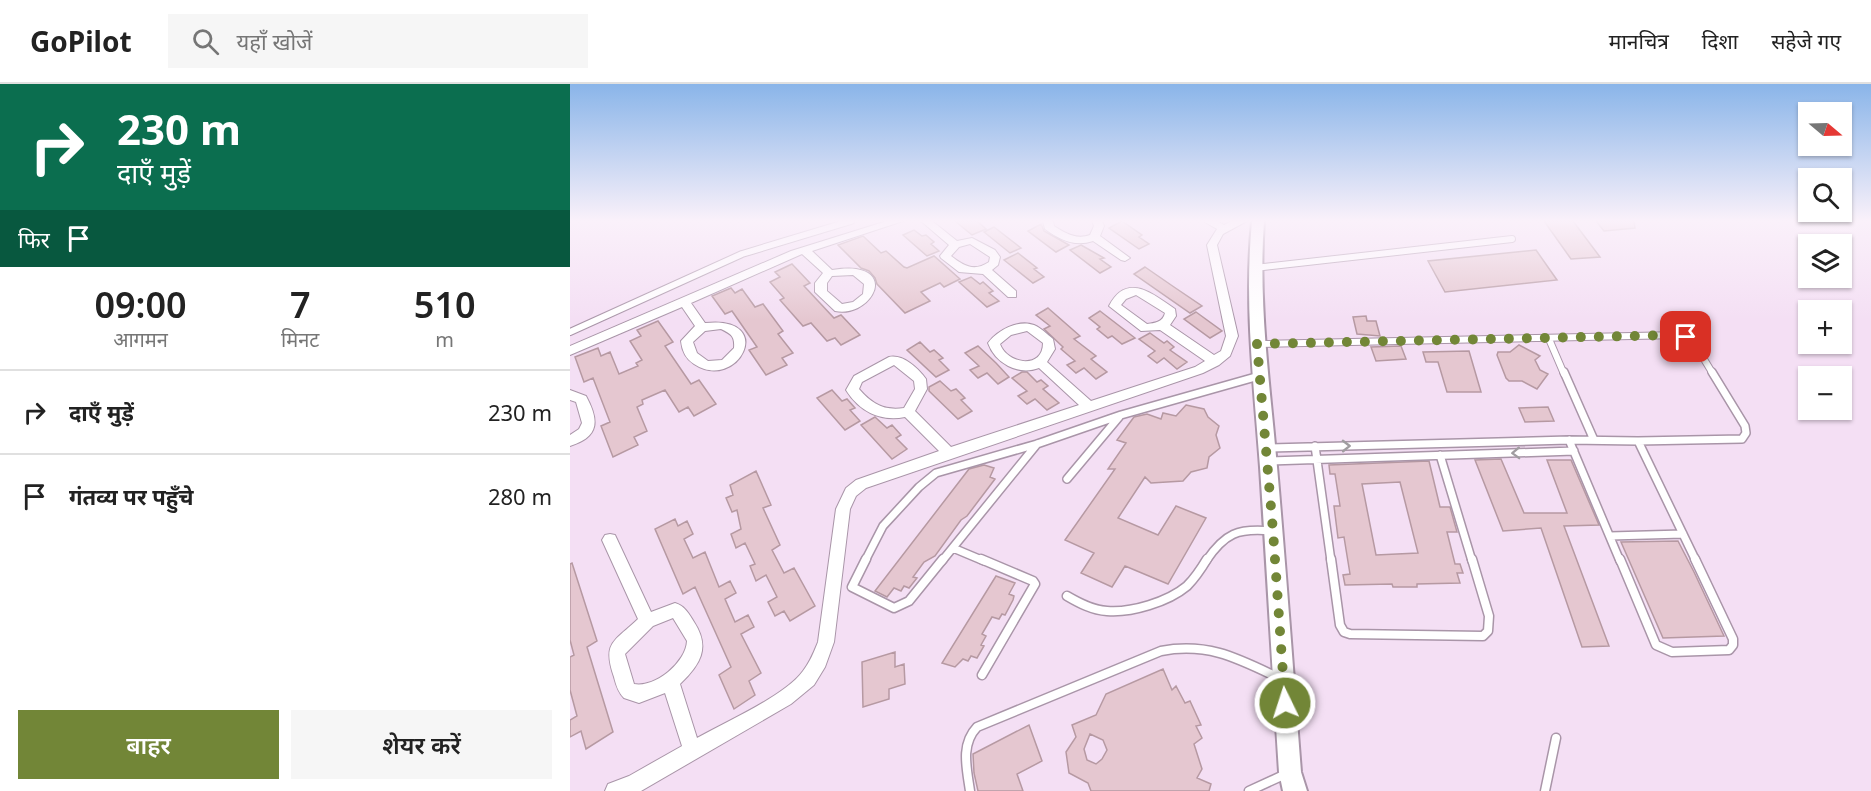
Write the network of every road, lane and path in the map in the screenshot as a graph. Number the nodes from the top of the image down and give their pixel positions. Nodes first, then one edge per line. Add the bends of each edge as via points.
1 (742, 254) edge
2 (794, 254) edge
3 (808, 254) edge
4 (947, 254) edge
5 (992, 254) edge
6 (1119, 254) edge
7 (1214, 254) edge
8 (1256, 254) edge
9 (1379, 254) edge
10 (1125, 258) dead end
11 (1255, 268) junction
12 (985, 270) junction
13 (829, 273) dead end
14 (1012, 294) dead end
15 (683, 300) junction
16 (1162, 326) dead end
17 (702, 327) dead end
18 (570, 332) edge
19 (1549, 339) junction
20 (1257, 344) junction
21 (570, 351) edge
22 (1040, 362) dead end
23 (1215, 362) junction
24 (1259, 376) junction
25 (570, 395) edge
26 (1090, 407) junction
27 (908, 412) junction
28 (1121, 415) junction
29 (1569, 440) junction
30 (1594, 440) junction
31 (570, 441) edge
32 (1638, 441) junction
33 (1460, 443) junction
34 (1037, 444) junction
35 (1315, 446) junction
36 (1574, 451) junction
37 (949, 453) junction
38 (1267, 454) junction
39 (1462, 454) junction
40 (1440, 455) junction
41 (1317, 459) junction
42 (1066, 479) dead end
43 (1273, 531) junction
44 (1683, 534) junction
45 (1610, 536) junction
46 (610, 540) dead end
47 (953, 548) junction
48 (1067, 596) dead end
49 (647, 621) junction
50 (982, 675) dead end
51 (1283, 680) junction
52 (670, 681) junction
53 (1556, 738) dead end
54 (692, 749) junction
55 (1290, 772) junction
56 (615, 791) edge
57 (970, 791) edge
58 (1249, 791) edge
59 (1295, 791) edge
60 (1545, 791) edge

1 - 18 lane
2 - 15 street
3 - 13 street
4 - 12 street via 950,262 969,272
5 - 12 street via 995,260
6 - 10 street
7 - 23 street via 1232,336 1226,353
8 - 11 street
9 - 11 lane
11 - 20 street
12 - 14 street
15 - 17 street
15 - 21 street
16 - 23 street
19 - 20 lane
19 - 30 lane
19 - 32 lane via 1686,337 1693,341 1746,433 1742,439
20 - 24 street
22 - 26 street
23 - 26 street
24 - 28 lane
24 - 38 street
25 - 31 street via 581,399 590,417 586,430
26 - 37 street
27 - 27 street via 873,411 852,390 853,385 888,362 901,362 922,384
27 - 37 street
28 - 34 lane
28 - 42 lane
29 - 30 lane
29 - 33 lane
29 - 36 lane
30 - 32 lane
32 - 44 lane
35 -> 33 lane
33 - 39 lane
34 - 47 lane
34 - 47 lane via 950,468 927,479 883,526 852,587 894,608 902,606
35 - 38 lane
35 - 41 lane
36 -> 39 lane
36 - 45 lane
37 - 54 street via 861,484 851,492 843,509 826,642 808,679 785,698
38 - 41 lane
38 - 43 street
39 - 40 lane
40 - 41 lane
40 - 41 lane via 1488,616 1488,632 1483,636 1344,632
43 - 48 lane via 1241,531 1226,538 1189,585 1169,597 1109,612
43 - 51 street
44 - 45 lane
44 - 45 lane via 1733,639 1729,650 1672,652 1656,645
46 - 49 street
47 - 50 lane via 1035,585
49 - 52 street via 675,610 695,640 694,655
49 - 52 street via 616,650 626,687 639,694
51 - 55 street
51 - 57 lane via 1206,647 1161,651 977,727 968,734 966,744
52 - 54 street
53 - 60 lane
54 - 56 street
55 - 58 lane
55 - 59 street

